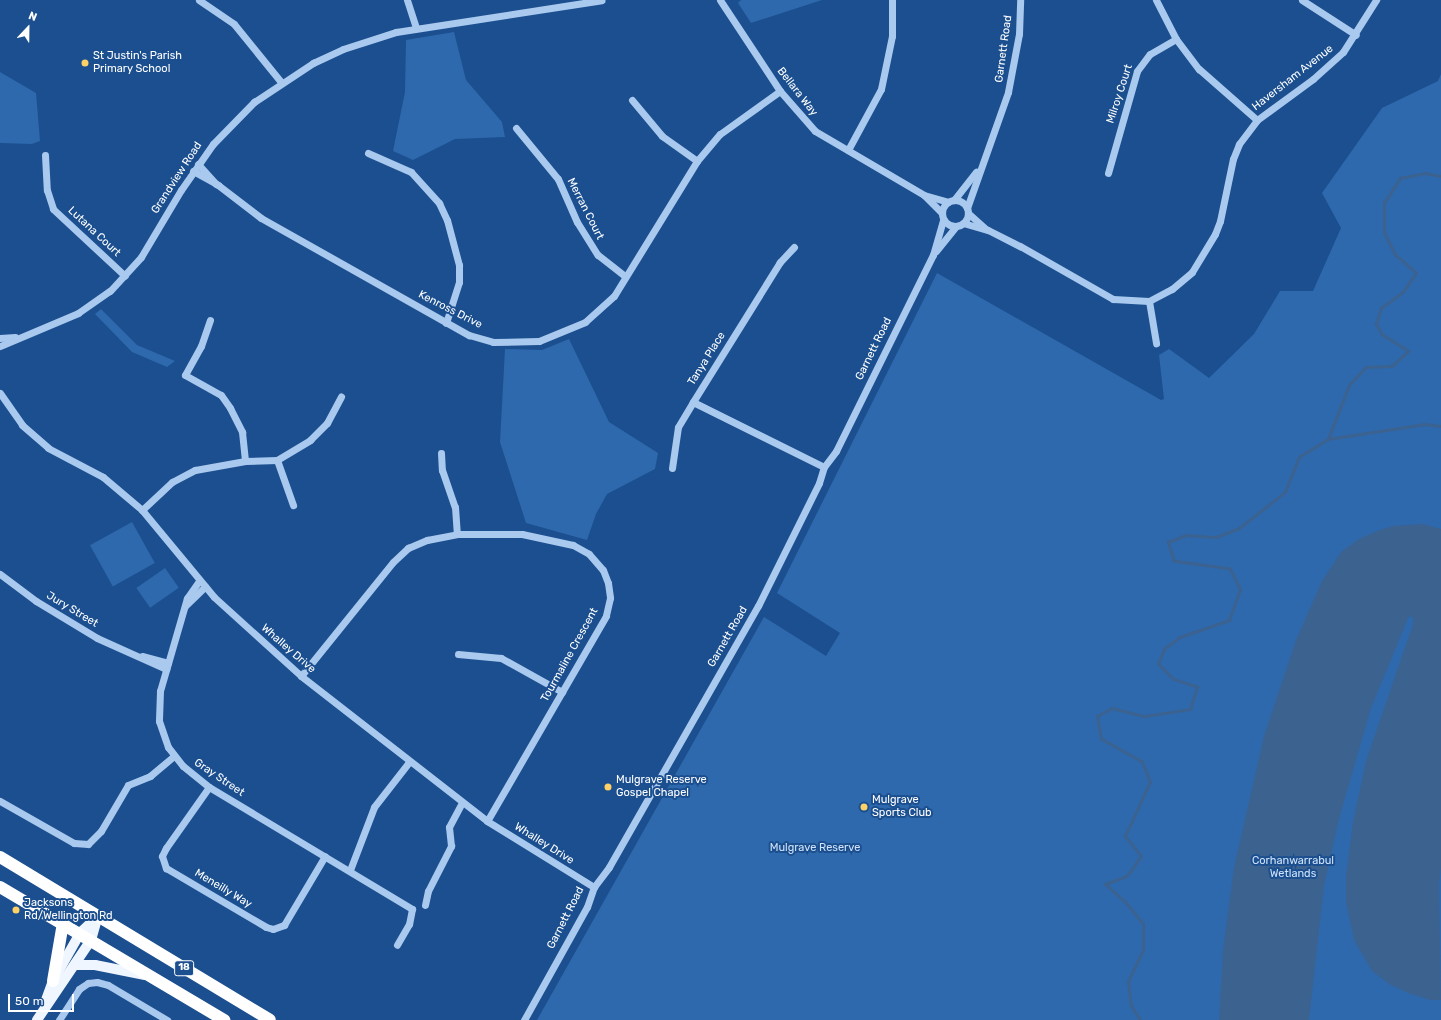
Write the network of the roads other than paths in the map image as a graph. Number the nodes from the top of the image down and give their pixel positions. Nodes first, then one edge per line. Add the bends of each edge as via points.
1 (199, 0) edge
2 (407, 0) edge
3 (602, 0) edge
4 (720, 0) edge
5 (892, 0) edge
6 (1020, 0) edge
7 (1156, 0) edge
8 (1302, 0) edge
9 (1376, 0) edge
10 (572, 2) edge
11 (416, 28) junction
12 (1356, 35) junction
13 (1176, 39) junction
14 (281, 82) junction
15 (780, 91) junction
16 (632, 100) dead end
17 (1257, 120) junction
18 (516, 128) dead end
19 (848, 150) junction
20 (368, 153) dead end
21 (45, 155) dead end
22 (697, 161) junction
23 (198, 164) junction
24 (979, 167) junction
25 (193, 171) junction
26 (1108, 173) dead end
27 (218, 185) junction
28 (924, 195) junction
29 (951, 201) junction
30 (967, 211) junction
31 (942, 216) junction
32 (959, 225) junction
33 (988, 230) junction
34 (794, 247) dead end
35 (933, 255) junction
36 (125, 276) junction
37 (624, 276) junction
38 (1149, 301) junction
39 (210, 320) dead end
40 (446, 323) junction
41 (19, 337) junction
42 (0, 338) edge
43 (1156, 343) dead end
44 (0, 346) edge
45 (0, 393) edge
46 (341, 397) dead end
47 (693, 402) junction
48 (441, 453) dead end
49 (277, 460) junction
50 (245, 461) junction
51 (824, 467) junction
52 (672, 468) dead end
53 (293, 505) dead end
54 (142, 510) junction
55 (457, 534) junction
56 (0, 574) edge
57 (199, 580) junction
58 (205, 587) junction
59 (184, 606) junction
60 (458, 654) dead end
61 (167, 666) junction
62 (301, 676) junction
63 (562, 692) junction
64 (174, 756) junction
65 (409, 762) junction
66 (209, 787) junction
67 (0, 801) edge
68 (462, 803) junction
69 (487, 821) junction
70 (325, 856) junction
71 (0, 857) edge
72 (350, 870) junction
73 (0, 887) edge
74 (594, 887) junction
75 (425, 905) dead end
76 (98, 916) junction
77 (63, 923) junction
78 (80, 933) junction
79 (91, 940) junction
80 (398, 946) dead end
81 (75, 965) junction
82 (154, 978) junction
83 (53, 981) junction
84 (43, 1009) junction
85 (37, 1020) edge
86 (59, 1020) edge
87 (167, 1020) edge
88 (224, 1020) edge
89 (270, 1020) edge
90 (524, 1020) edge

1 - 14 street via 234,24
2 - 11 street
3 - 10 street, Grandview Road
4 - 15 street, Bellara Way
5 - 19 street via 892,36 881,89
6 - 24 street, Garnett Road via 1019,34 1008,92
7 - 13 street
8 - 12 street
9 - 12 street, Haversham Avenue
10 - 11 street, Grandview Road
11 - 14 street, Grandview Road via 380,36 343,49
12 - 17 street, Haversham Avenue via 1344,52 1313,79
13 - 17 street via 1199,70
13 - 26 street, Milroy Court via 1150,54 1137,71
14 - 23 street, Grandview Road via 234,120
15 - 19 street, Bellara Way via 815,131
15 - 22 street, Kenross Drive via 720,134
16 - 22 street via 662,136
17 - 38 street, Haversham Avenue via 1239,144 1233,158 1220,221 1199,262 1172,289
18 - 37 street, Merran Court via 558,179 577,222 598,255
19 - 28 street, Bellara Way
20 - 40 street via 411,172 431,192 444,214 459,264 459,282
21 - 36 street, Lutana Court via 47,190 53,209
22 - 37 street, Kenross Drive
23 - 25 street, Grandview Road
23 - 27 street, Kenross Drive
24 - 29 street, Garnett Road
24 - 30 street, Garnett Road
25 - 27 street, Kenross Drive
25 - 36 street, Grandview Road via 141,257
27 - 40 street, Kenross Drive via 261,218
28 - 29 street, Bellara Way
28 - 31 street, Bellara Way
29 - 30 street, Bellara Way via 961,202
29 - 31 street, Garnett Road
30 - 32 street, Garnett Road
30 - 33 street, Haversham Avenue
31 - 32 street, Haversham Avenue
31 - 35 street, Garnett Road
32 - 33 street, Haversham Avenue
32 - 35 street, Garnett Road
33 - 38 street, Haversham Avenue via 1100,293 1128,302
34 - 47 street, Tanya Place via 780,262
35 - 51 street, Garnett Road via 836,451
36 - 41 street, Grandview Road via 110,291 78,314
37 - 40 street, Kenross Drive via 614,296 585,322 538,342 494,342 469,335
38 - 43 street
39 - 50 street via 201,346 185,375 221,395 242,432
41 - 42 street, Grandview Road
41 - 44 street, Grandview Road
45 - 54 street, Whalley Drive via 22,425 48,448 103,477
46 - 49 street via 327,424 310,440
47 - 51 street, Tanya Place
47 - 52 street via 678,428
48 - 55 street via 442,470 455,507
49 - 50 street
49 - 53 street
50 - 54 street via 195,470 172,482
51 - 74 street, Garnett Road via 820,483 758,606 609,867
54 - 57 street, Whalley Drive
55 - 62 street, Tourmaline Crescent via 427,540 408,548 393,562 366,599
55 - 63 street, Tourmaline Crescent via 522,534 573,545 589,554 603,570 610,598 606,616
56 - 61 street, Jury Street via 36,602 91,634
57 - 58 street, Whalley Drive
57 - 59 street, Gray Street
58 - 59 street
58 - 62 street, Whalley Drive
59 - 61 street, Gray Street
60 - 63 street via 501,658
61 - 64 street, Gray Street via 158,704 159,720 168,747
62 - 65 street, Whalley Drive
63 - 69 street, Tourmaline Crescent
64 - 66 street, Gray Street via 193,776
64 - 67 street via 150,776 128,785 101,831 88,844 74,843
65 - 68 street, Whalley Drive
65 - 72 street via 374,807
66 - 70 street, Gray Street
66 - 70 street, Meneilly Way via 162,856 166,868 273,929 284,925
68 - 69 street, Whalley Drive
68 - 75 street via 449,827 451,846 428,891
69 - 74 street, Whalley Drive
70 - 72 street, Gray Street
71 - 76 highway, 18
72 - 80 street, Gray Street via 412,909 409,924
73 - 77 highway, 18
74 - 90 street, Garnett Road via 586,907
76 - 78 main road
76 - 79 main road
76 - 89 highway, 18
77 - 78 highway, 18
77 - 83 highway
78 - 79 highway, 18
78 - 83 main road
79 - 81 main road
79 - 82 highway, 18
81 - 82 main road via 102,966
81 - 84 main road
82 - 88 highway, 18
83 - 84 main road
84 - 85 main road
86 - 87 street via 79,989 92,982 108,984

